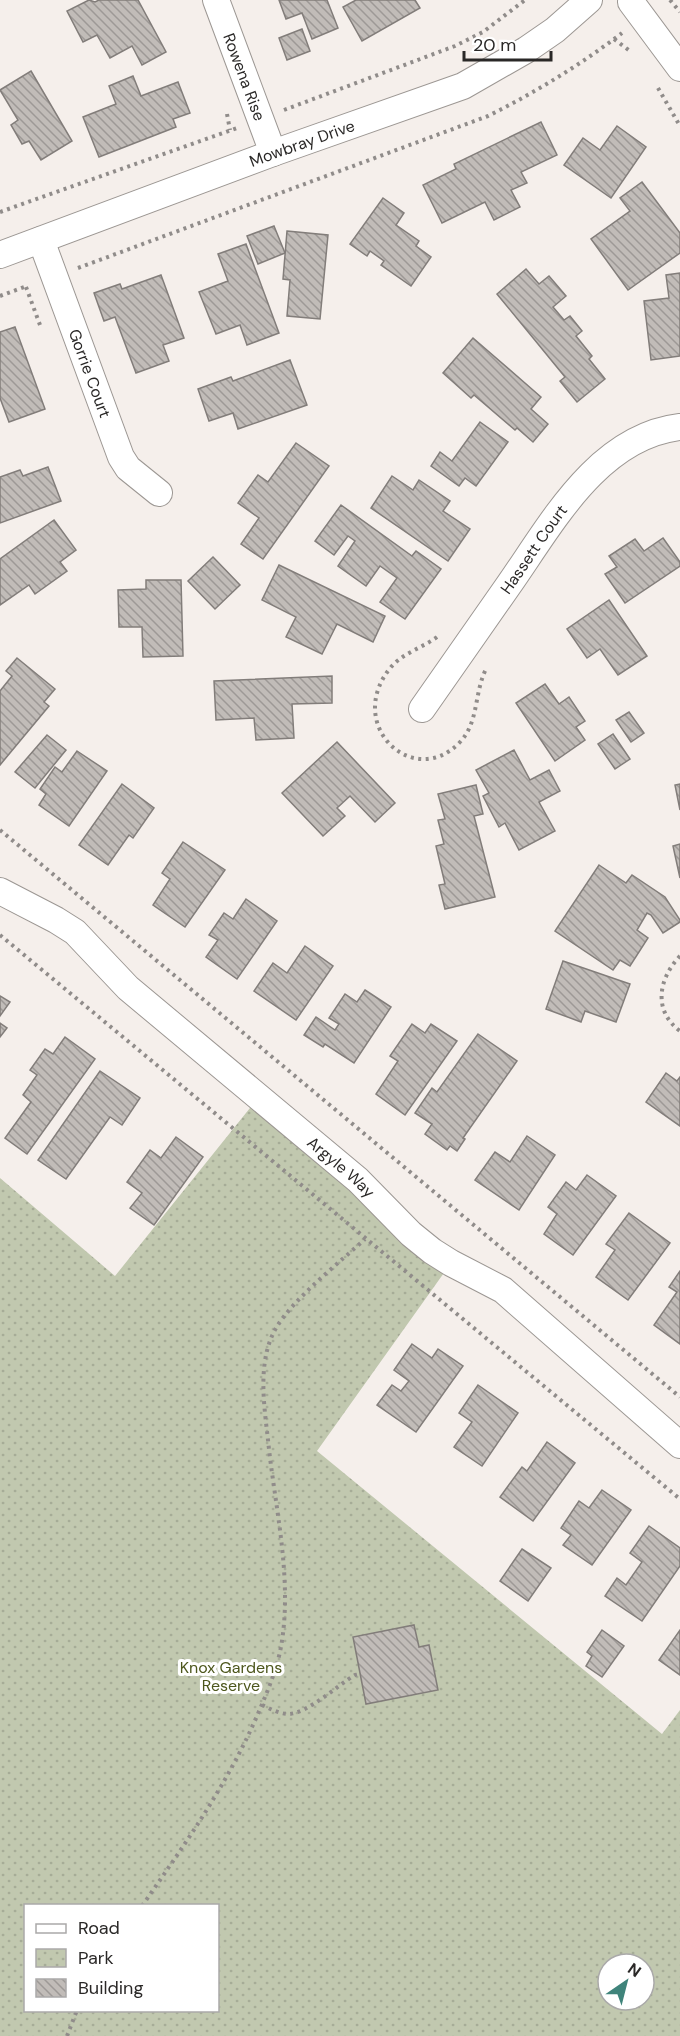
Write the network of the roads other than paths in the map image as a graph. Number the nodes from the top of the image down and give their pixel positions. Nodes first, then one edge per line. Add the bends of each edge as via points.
1 (216, 0) edge
2 (589, 0) edge
3 (595, 0) edge
4 (632, 1) edge
5 (680, 68) edge
6 (273, 153) junction
7 (41, 240) junction
8 (0, 255) edge
9 (680, 427) edge
10 (159, 493) dead end
11 (422, 709) dead end
12 (0, 891) edge
13 (680, 1445) edge

1 - 6 street, Rowena Rise
2 - 6 street, Mowbray Drive via 526,50 463,86
3 - 4 street via 610,7
4 - 5 street
6 - 7 street, Mowbray Drive
7 - 8 street, Mowbray Drive
7 - 10 street, Gorrie Court via 121,457 128,468
9 - 11 street, Hassett Court via 655,432 619,451 572,496
12 - 13 street, Argyle Way via 75,932 128,988 358,1180 411,1234 451,1263 503,1290

